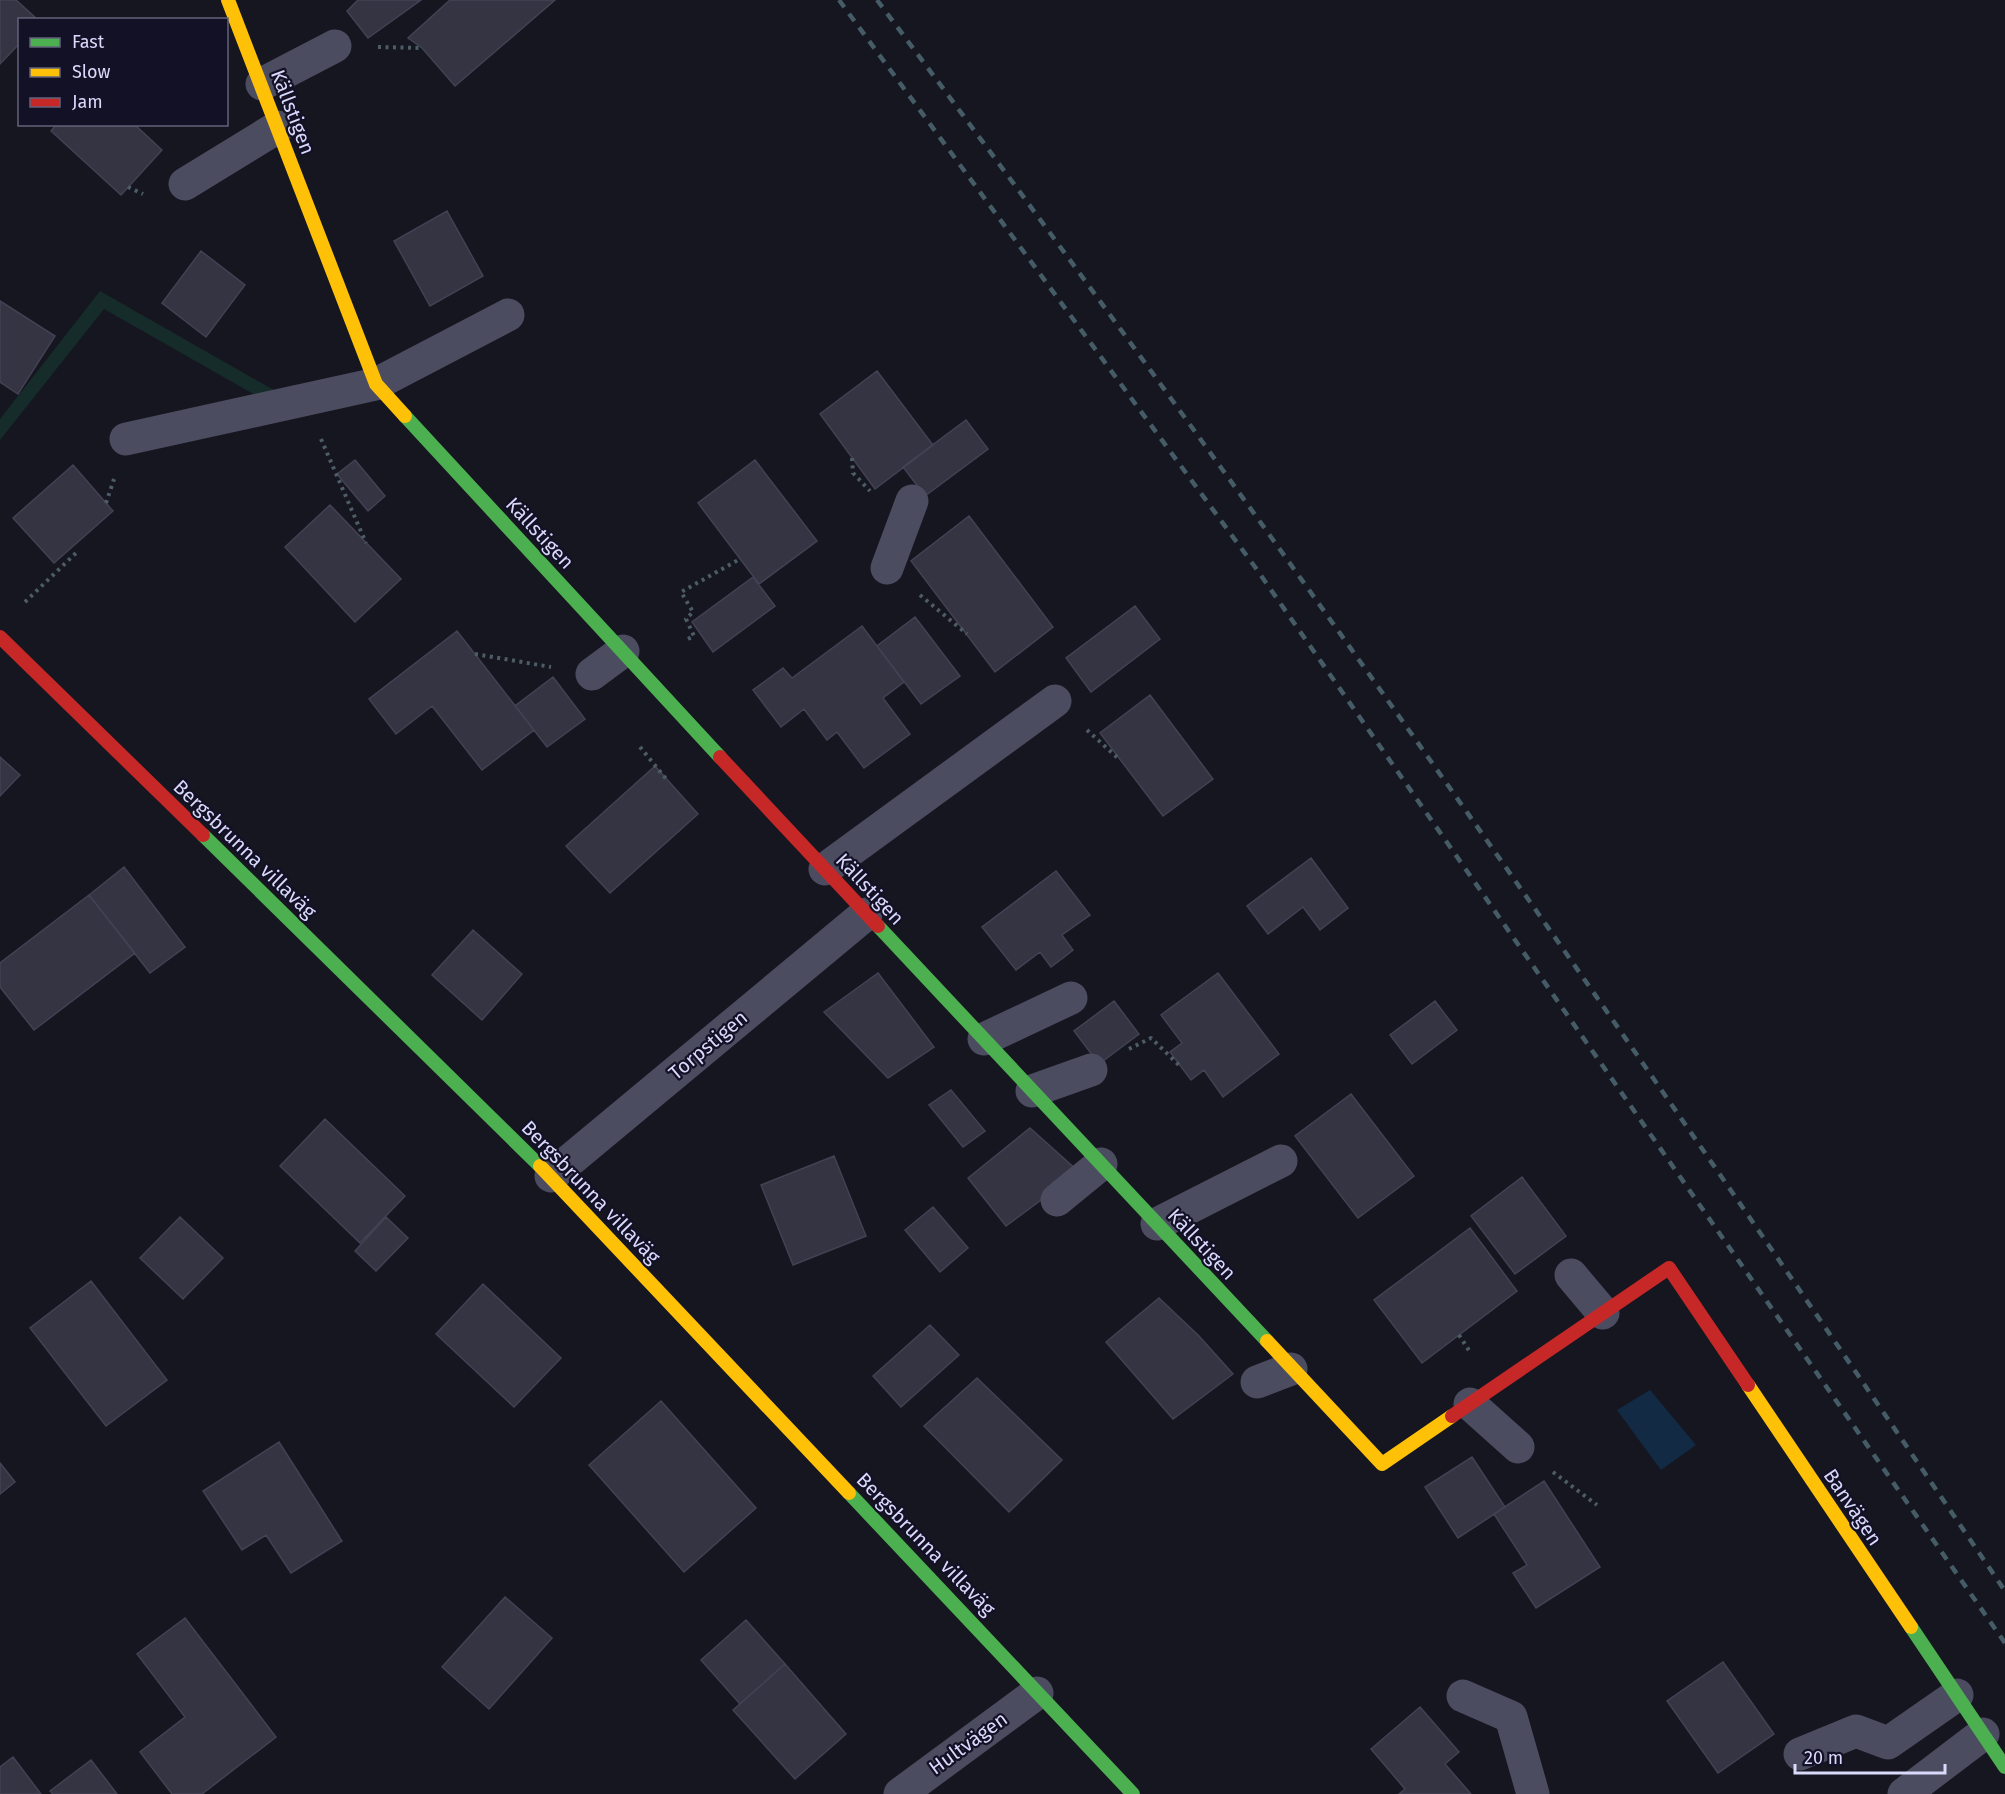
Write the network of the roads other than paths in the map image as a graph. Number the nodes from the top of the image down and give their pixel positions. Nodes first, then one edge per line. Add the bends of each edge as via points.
1 (228, 0) edge
2 (335, 46) dead end
3 (262, 84) junction
4 (278, 127) junction
5 (184, 184) dead end
6 (508, 315) dead end
7 (376, 384) junction
8 (126, 439) dead end
9 (912, 501) dead end
10 (887, 568) road end
11 (0, 637) edge
12 (623, 651) junction
13 (592, 674) road end
14 (1055, 701) dead end
15 (825, 869) junction
16 (866, 914) junction
17 (1071, 998) dead end
18 (984, 1039) junction
19 (1091, 1070) road end
20 (1032, 1091) junction
21 (1281, 1161) dead end
22 (1101, 1164) junction
23 (551, 1176) junction
24 (1057, 1200) dead end
25 (1157, 1224) junction
26 (1670, 1268) joint
27 (1570, 1275) dead end
28 (1603, 1314) junction
29 (1291, 1369) junction
30 (1257, 1382) dead end
31 (1470, 1404) junction
32 (1518, 1447) road end
33 (1037, 1693) junction
34 (1957, 1695) junction
35 (1463, 1696) dead end
36 (1983, 1734) junction
37 (1800, 1754) dead end
38 (2005, 1767) edge
39 (900, 1794) edge
40 (1133, 1794) edge
41 (1533, 1794) edge
42 (1904, 1794) edge

1 - 3 street, Källstigen
2 - 3 street
3 - 4 street, Källstigen
4 - 5 street
4 - 7 street, Källstigen
6 - 7 street
7 - 8 street
7 - 12 street, Källstigen
9 - 10 street
11 - 23 street, Bergsbrunna villaväg
12 - 13 street
12 - 15 street, Källstigen
14 - 15 street
15 - 16 street, Källstigen
16 - 18 street, Källstigen
16 - 23 street, Torpstigen
17 - 18 street
18 - 20 street, Källstigen
19 - 20 street
20 - 22 street, Källstigen
21 - 25 street
22 - 24 street
22 - 25 street, Källstigen
23 - 33 street, Bergsbrunna villaväg
25 - 29 street, Källstigen
26 - 28 street, Källstigen
26 - 34 street, Banvägen
27 - 28 street
28 - 31 street, Källstigen
29 - 30 street
29 - 31 street, Källstigen via 1382,1464
31 - 32 street
33 - 39 street, Hultvägen
33 - 40 street, Bergsbrunna villaväg
34 - 36 street, Banvägen
34 - 37 street via 1888,1743 1856,1731
35 - 41 street via 1511,1717
36 - 38 street, Banvägen
36 - 42 street

